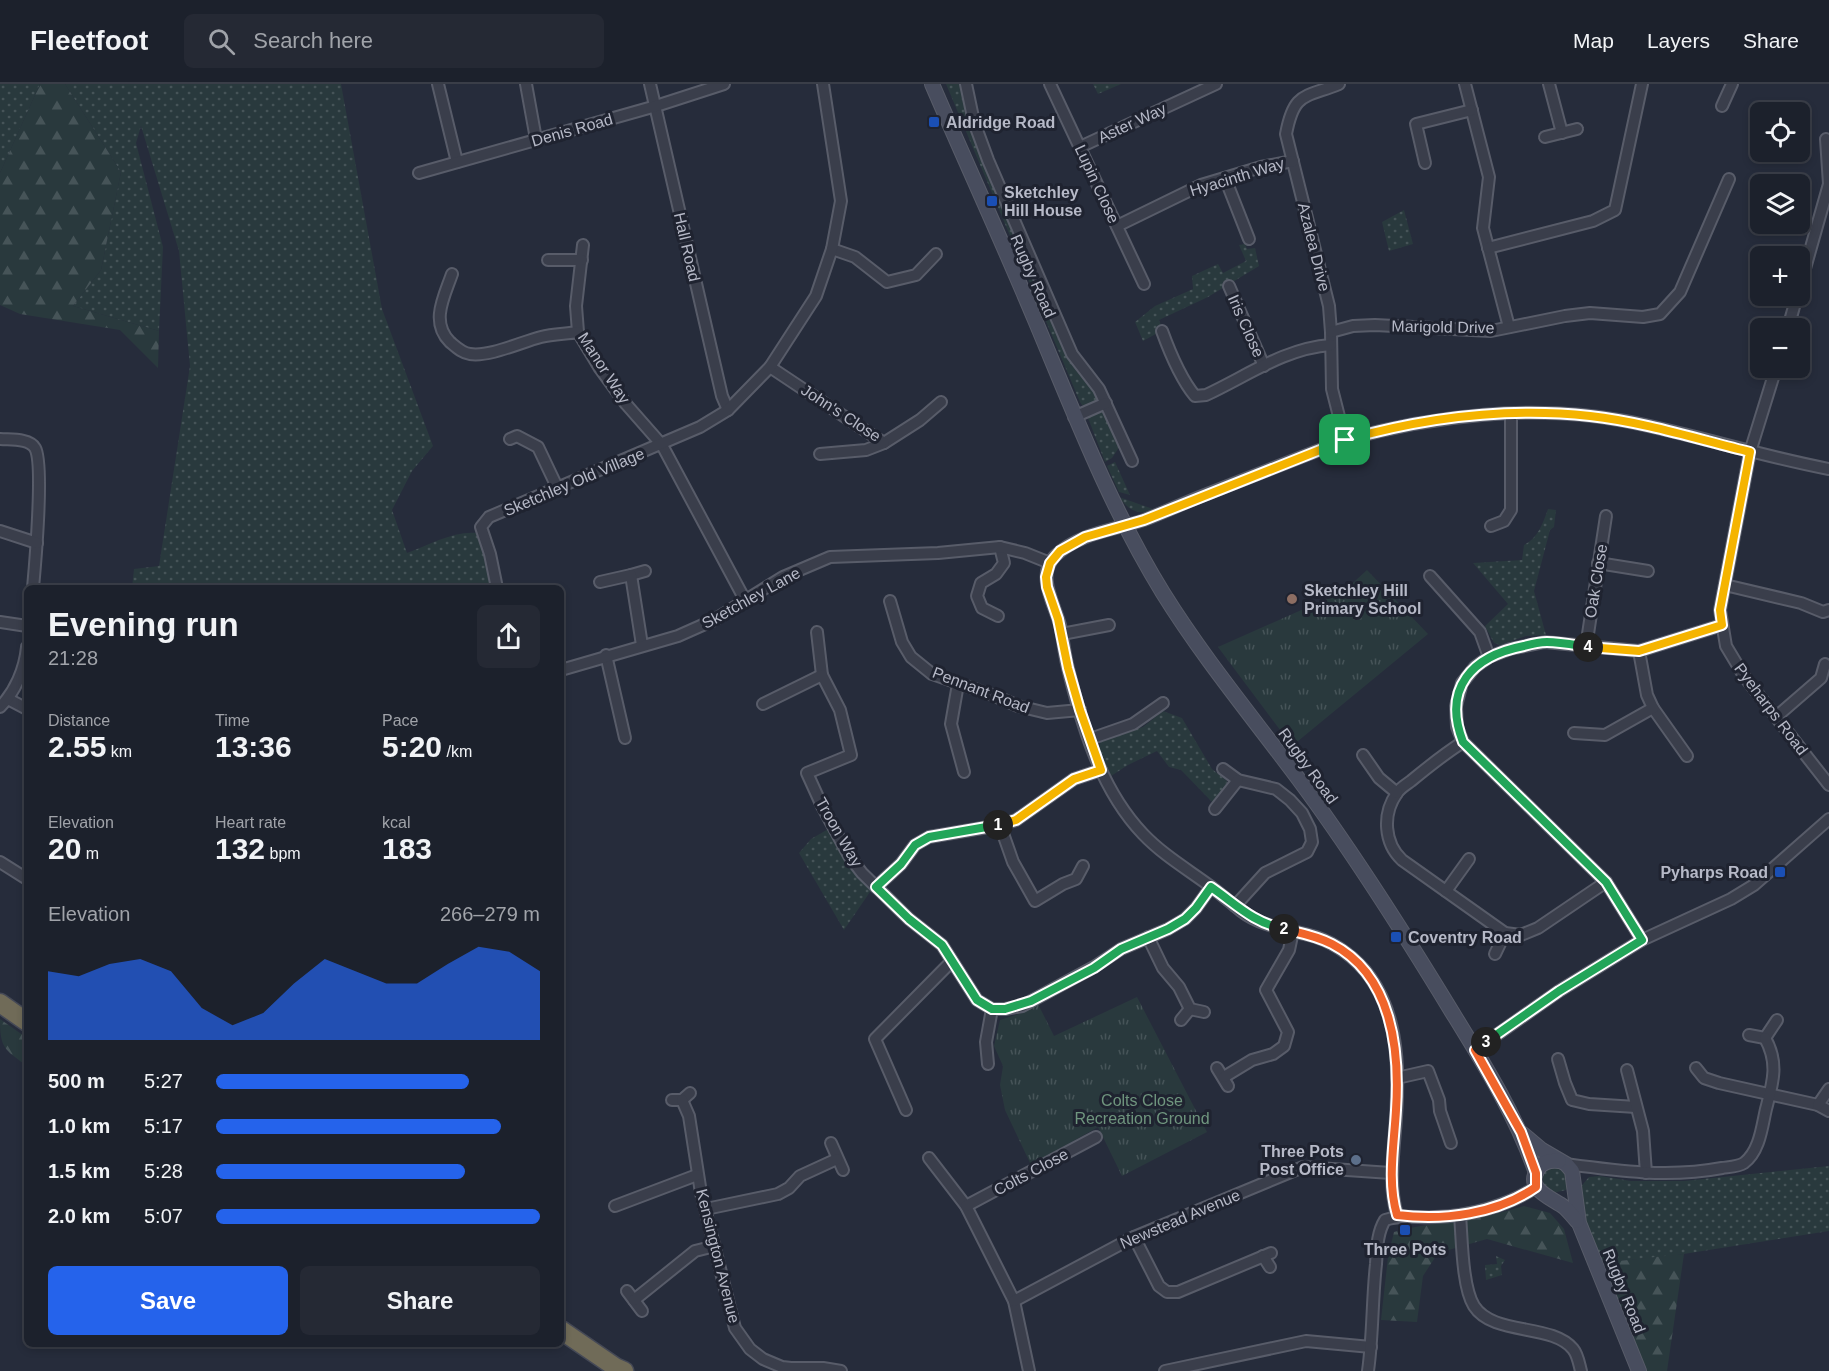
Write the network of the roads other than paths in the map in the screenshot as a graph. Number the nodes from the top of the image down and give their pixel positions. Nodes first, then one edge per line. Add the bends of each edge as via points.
1 (438, 84) edge
2 (526, 84) edge
3 (650, 84) edge
4 (724, 84) edge
5 (823, 84) edge
6 (932, 84) edge
7 (966, 84) edge
8 (1050, 84) edge
9 (1216, 84) edge
10 (1339, 84) edge
11 (1465, 84) edge
12 (1549, 84) edge
13 (1642, 84) edge
14 (1732, 84) edge
15 (1307, 89) edge
16 (656, 106) junction
17 (1722, 106) dead end
18 (1472, 110) junction
19 (1577, 129) dead end
20 (1562, 133) junction
21 (1545, 137) dead end
22 (1826, 139) dead end
23 (536, 140) junction
24 (1080, 147) junction
25 (1293, 160) junction
26 (457, 162) junction
27 (1425, 163) dead end
28 (418, 173) dead end
29 (1225, 178) junction
30 (1730, 179) dead end
31 (1117, 226) junction
32 (1249, 239) dead end
33 (583, 245) dead end
34 (1488, 248) junction
35 (832, 249) junction
36 (1810, 251) edge
37 (936, 254) dead end
38 (548, 260) dead end
39 (582, 260) junction
40 (452, 274) dead end
41 (1144, 284) dead end
42 (1229, 286) dead end
43 (1509, 327) junction
44 (1162, 331) dead end
45 (578, 332) junction
46 (1331, 332) junction
47 (1331, 345) junction
48 (1264, 366) junction
49 (770, 367) junction
50 (1773, 378) edge
51 (941, 402) dead end
52 (1106, 403) junction
53 (728, 410) junction
54 (1511, 414) junction
55 (1074, 417) junction
56 (0, 439) edge
57 (510, 439) dead end
58 (1345, 440) junction
59 (884, 443) junction
60 (662, 445) junction
61 (1750, 452) junction
62 (820, 454) dead end
63 (1126, 458) dead end
64 (1829, 469) edge
65 (556, 488) junction
66 (1606, 516) dead end
67 (1125, 525) junction
68 (1491, 526) dead end
69 (0, 531) edge
70 (36, 543) junction
71 (1000, 547) junction
72 (1050, 563) junction
73 (1598, 563) junction
74 (645, 571) dead end
75 (1648, 571) dead end
76 (631, 575) junction
77 (1430, 576) dead end
78 (600, 582) dead end
79 (33, 585) edge
80 (495, 585) edge
81 (1725, 585) junction
82 (745, 600) junction
83 (890, 601) dead end
84 (1829, 610) edge
85 (998, 616) dead end
86 (0, 622) edge
87 (1722, 625) junction
88 (24, 626) edge
89 (1109, 626) dead end
90 (817, 632) dead end
91 (1062, 634) junction
92 (642, 645) junction
93 (1586, 646) junction
94 (1639, 651) junction
95 (606, 655) junction
96 (1489, 657) junction
97 (24, 660) edge
98 (1825, 664) dead end
99 (564, 669) edge
100 (822, 675) junction
101 (1825, 679) edge
102 (958, 684) junction
103 (4, 703) edge
104 (1163, 703) dead end
105 (763, 704) dead end
106 (24, 708) edge
107 (1653, 708) junction
108 (1080, 710) junction
109 (1776, 717) junction
110 (1574, 733) dead end
111 (625, 738) dead end
112 (1090, 739) junction
113 (1463, 742) junction
114 (1363, 755) dead end
115 (1687, 756) dead end
116 (1223, 769) dead end
117 (1101, 770) junction
118 (964, 772) dead end
119 (1238, 780) junction
120 (1829, 785) edge
121 (1397, 793) junction
122 (1215, 809) dead end
123 (1829, 819) edge
124 (1000, 825) junction
125 (1469, 859) dead end
126 (0, 862) edge
127 (1083, 866) dead end
128 (24, 877) edge
129 (1606, 882) junction
130 (876, 887) junction
131 (1211, 887) junction
132 (1446, 891) junction
133 (1235, 906) junction
134 (1293, 931) junction
135 (1505, 933) junction
136 (1148, 937) junction
137 (1642, 940) junction
138 (1495, 954) dead end
139 (952, 961) junction
140 (0, 1003) edge
141 (992, 1009) junction
142 (1190, 1009) junction
143 (1204, 1012) dead end
144 (24, 1020) edge
145 (1181, 1020) dead end
146 (1777, 1020) dead end
147 (1749, 1035) dead end
148 (1765, 1038) junction
149 (1475, 1050) junction
150 (1558, 1059) dead end
151 (988, 1064) dead end
152 (1696, 1068) dead end
153 (1627, 1070) dead end
154 (1223, 1077) dead end
155 (1397, 1078) junction
156 (1829, 1089) edge
157 (1770, 1094) junction
158 (681, 1098) dead end
159 (1818, 1105) junction
160 (1636, 1107) junction
161 (906, 1110) dead end
162 (1829, 1111) edge
163 (1521, 1132) junction
164 (1096, 1137) dead end
165 (831, 1143) dead end
166 (1451, 1143) dead end
167 (929, 1158) dead end
168 (837, 1159) junction
169 (1563, 1162) junction
170 (1595, 1168) junction
171 (843, 1170) dead end
172 (1391, 1173) junction
173 (1646, 1173) junction
174 (697, 1175) junction
175 (1536, 1180) junction
176 (1573, 1182) junction
177 (1548, 1198) junction
178 (615, 1206) dead end
179 (966, 1206) junction
180 (706, 1209) junction
181 (1397, 1215) junction
182 (1460, 1215) junction
183 (1579, 1223) junction
184 (1134, 1237) junction
185 (715, 1246) junction
186 (1270, 1267) dead end
187 (627, 1291) dead end
188 (634, 1300) junction
189 (1014, 1301) junction
190 (642, 1311) dead end
191 (564, 1332) edge
192 (1371, 1347) junction
193 (624, 1371) edge
194 (841, 1371) edge
195 (1029, 1371) edge
196 (1165, 1371) edge
197 (1368, 1371) edge
198 (1581, 1371) edge
199 (1639, 1371) edge

1 - 26 street
2 - 23 street
3 - 16 street, Hall Road
4 - 16 street, Denis Road
5 - 35 street, Sketchley Old Village via 841,201
6 - 55 main road, Rugby Road
7 - 52 street, Rugby Road via 988,160 1072,354 1100,389
8 - 24 street, Lupin Close
9 - 24 street, Aster Way
10 - 15 street, Azalea Drive
11 - 18 street
12 - 20 street
13 - 34 street via 1615,210 1593,221
14 - 17 street
15 - 25 street, Azalea Drive via 1290,113 1286,134
16 - 23 street, Denis Road
16 - 53 street, Hall Road
18 - 27 street via 1416,124
18 - 34 street via 1489,177 1483,228
19 - 20 street
20 - 21 street
22 - 36 street via 1829,184
23 - 26 street, Denis Road
24 - 31 street, Lupin Close
25 - 29 street, Hyacinth Way
25 - 46 street, Azalea Drive via 1329,306
26 - 28 street, Denis Road
29 - 31 street, Hyacinth Way via 1201,185
29 - 32 street
30 - 43 street, Marigold Drive via 1680,292 1660,314 1565,315
31 - 41 street, Lupin Close via 1134,272
33 - 39 street, Manor Way
34 - 43 street
35 - 37 street via 855,257 887,282 916,275
35 - 49 street, Sketchley Old Village via 816,296
38 - 39 street
39 - 45 street, Manor Way via 576,306
40 - 45 street via 439,318 447,339 457,349 469,354 486,353
42 - 48 street, Iris Close
43 - 46 street, Marigold Drive via 1469,331 1375,325
44 - 48 street via 1195,396 1206,395
45 - 60 street, Manor Way via 626,404
46 - 47 street, Azalea Drive
47 - 48 street via 1293,352
47 - 58 street, Azalea Drive via 1332,389
49 - 53 street, Sketchley Old Village
49 - 59 street, John's Close
50 - 61 street, Pyeharps Road
51 - 59 street, John's Close
52 - 55 street
52 - 63 street, Rugby Road
53 - 60 street, Sketchley Old Village
54 - 58 street via 1435,421
54 - 61 street via 1590,416
54 - 68 street via 1511,510 1504,521
55 - 67 main road, Rugby Road
56 - 70 street via 30,443 35,449
57 - 65 street via 517,436 538,447
58 - 67 street
59 - 62 street via 866,450
60 - 65 street, Sketchley Old Village
60 - 82 street, Manor Way
61 - 64 street
61 - 81 street, Pyeharps Road
65 - 80 street, Sketchley Old Village via 489,517 481,527
66 - 73 street, Oak Close
67 - 72 street via 1076,542 1060,551
67 - 149 main road, Rugby Road via 1163,593 1315,803 1405,935
69 - 70 street
70 - 79 street
71 - 72 street, Sketchley Lane
71 - 82 street, Sketchley Lane via 830,557 783,577
71 - 85 street via 1004,563 996,574 981,583 977,596 982,608
72 - 91 street via 1046,577
73 - 75 street
73 - 93 street, Oak Close
74 - 76 street
76 - 78 street
76 - 92 street
77 - 96 street via 1480,632
81 - 84 street via 1801,603 1822,612
81 - 87 street, Pyeharps Road via 1720,610
82 - 92 street, Sketchley Lane via 678,636
83 - 102 street, Pennant Road via 902,642 911,657 932,674
86 - 88 street
87 - 94 street
87 - 109 street, Pyeharps Road via 1726,646
89 - 91 street
90 - 100 street
91 - 108 street
92 - 95 street, Sketchley Lane
93 - 94 street
93 - 96 street via 1545,642
94 - 107 street
95 - 99 street, Sketchley Lane
95 - 111 street
96 - 113 street via 1462,683 1456,706 1457,727
97 - 103 street via 19,679
98 - 101 street
100 - 105 street
100 - 130 street, Troon Way via 840,710 851,755 807,773 849,856
101 - 109 street
102 - 108 street, Pennant Road via 1047,713
102 - 118 street via 951,724
103 - 106 street
104 - 112 street via 1133,723
107 - 110 street via 1605,735
107 - 115 street
108 - 112 street
109 - 120 street, Pyeharps Road
112 - 117 street
113 - 121 street
113 - 129 street
114 - 121 street via 1379,778
116 - 119 street
117 - 124 street via 1074,779 1016,820
117 - 131 street via 1142,833
119 - 122 street
119 - 133 street via 1276,789 1290,800 1302,813 1312,842 1307,852 1265,873
121 - 132 street via 1386,819 1394,852
123 - 137 street via 1754,885
124 - 127 street via 1012,862 1035,901 1076,879
124 - 130 street via 929,837 915,845
125 - 132 street
126 - 128 street
129 - 135 street via 1538,928 1521,935
129 - 137 street
130 - 139 street, Troon Way via 942,945
131 - 133 street
131 - 136 street via 1185,919
132 - 135 street
133 - 134 street via 1259,922
134 - 154 street via 1289,950 1266,990 1288,1032 1284,1047
134 - 155 street via 1333,945 1369,976 1382,998 1392,1030
135 - 138 street
136 - 141 street via 1022,1006
136 - 142 street via 1163,969 1179,987
137 - 149 street via 1559,991
139 - 141 street, Troon Way via 977,1000
139 - 161 street via 875,1039
140 - 144 highway
141 - 151 street via 986,1042
142 - 143 street
142 - 145 street
146 - 148 street
147 - 148 street
148 - 157 street via 1774,1058
149 - 163 main road, Rugby Road
150 - 160 street via 1572,1100
152 - 157 street via 1704,1078
153 - 160 street
155 - 166 street via 1428,1071
155 - 172 street
156 - 159 street
157 - 159 street
157 - 173 street via 1757,1144 1742,1164 1704,1172
158 - 174 street, Kensington Avenue via 688,1116
159 - 162 street
160 - 173 street via 1643,1131
163 - 169 main road, Rugby Road
163 - 175 main road, Rugby Road
164 - 179 street, Colts Close
165 - 168 street
167 - 179 street
168 - 171 street
168 - 180 street via 800,1176 778,1194
169 - 170 street
169 - 175 main road via 1545,1162
169 - 176 main road via 1572,1171
170 - 173 street
170 - 176 street
172 - 181 street
172 - 184 street, Newstead Avenue via 1303,1167
174 - 178 street
174 - 180 street, Kensington Avenue
175 - 177 main road via 1541,1194
175 - 182 street via 1497,1206
176 - 177 main road via 1561,1197
176 - 183 main road, Rugby Road
177 - 183 main road, Rugby Road via 1566,1208
179 - 189 street
180 - 185 street, Kensington Avenue
181 - 182 street
181 - 192 street via 1385,1220 1380,1228
182 - 198 street via 1463,1261 1475,1308 1491,1320 1562,1340 1573,1349
183 - 199 main road, Rugby Road
184 - 186 street via 1159,1286 1167,1292 1178,1292 1267,1254
184 - 189 street, Newstead Avenue
185 - 188 street via 695,1251
185 - 194 street, Kensington Avenue via 735,1328 750,1349 782,1367
187 - 188 street
188 - 190 street
189 - 195 street
191 - 193 highway
192 - 196 street via 1306,1341
192 - 197 street

